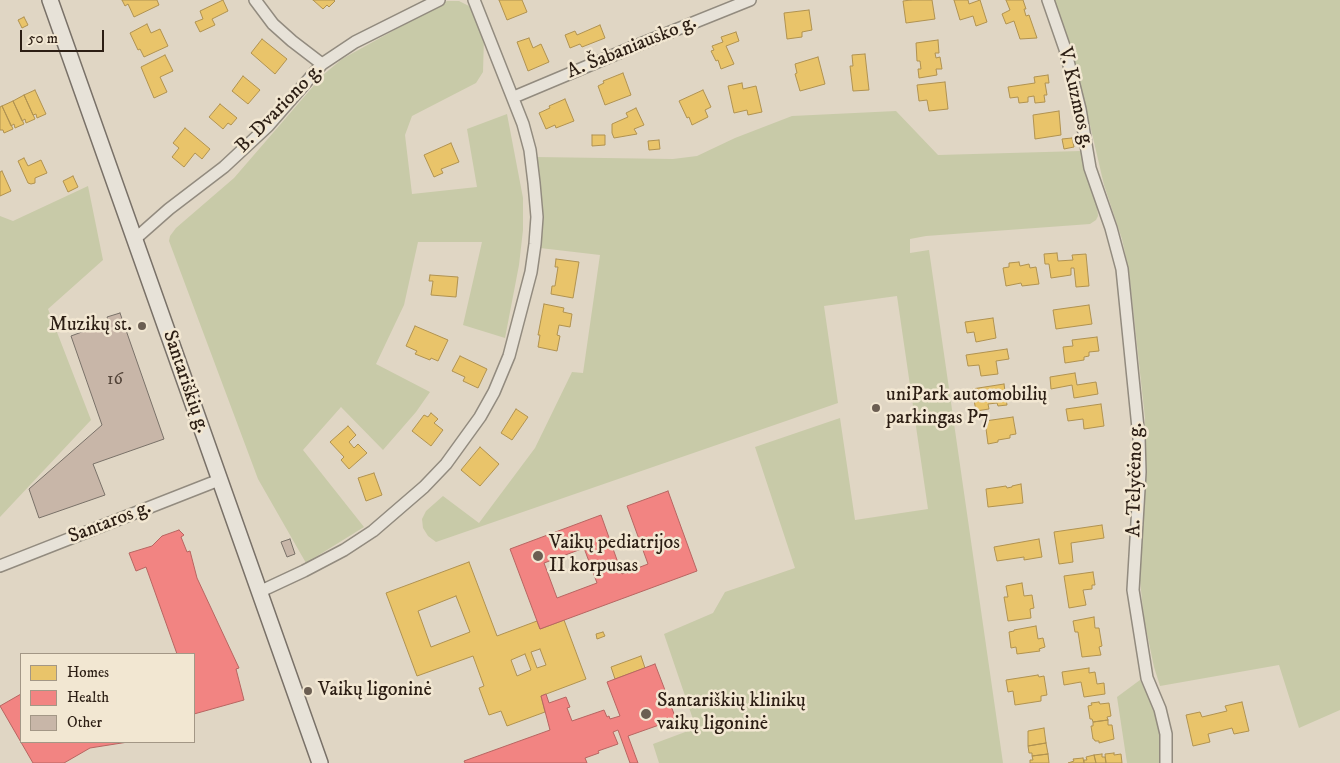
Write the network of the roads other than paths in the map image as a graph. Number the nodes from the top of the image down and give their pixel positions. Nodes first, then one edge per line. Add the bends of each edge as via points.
1 (50, 0) edge
2 (255, 0) edge
3 (439, 0) edge
4 (474, 0) edge
5 (750, 0) edge
6 (1048, 0) edge
7 (322, 64) junction
8 (514, 97) junction
9 (1100, 197) joint
10 (135, 239) junction
11 (220, 480) junction
12 (0, 566) edge
13 (259, 592) junction
14 (320, 763) edge
15 (1166, 763) edge

1 - 10 main road, Santariškių g.
2 - 7 street via 273,24
3 - 7 street, B. Dvariono g. via 355,42
4 - 8 street
5 - 8 street, A. Šabaniausko g.
6 - 9 street, V. Kuzmos g. via 1065,49 1090,168
7 - 10 street, B. Dvariono g. via 268,126 224,167
8 - 13 street via 530,150 537,217 531,272 520,320 494,392 446,464 399,510 344,550
9 - 15 street, A. Telyčėno g. via 1112,228 1122,270 1139,438 1133,590 1147,678 1166,734
10 - 11 main road, Santariškių g.
11 - 12 street, Santaros g.
11 - 13 main road, Santariškių g.
13 - 14 main road, Santariškių g.

